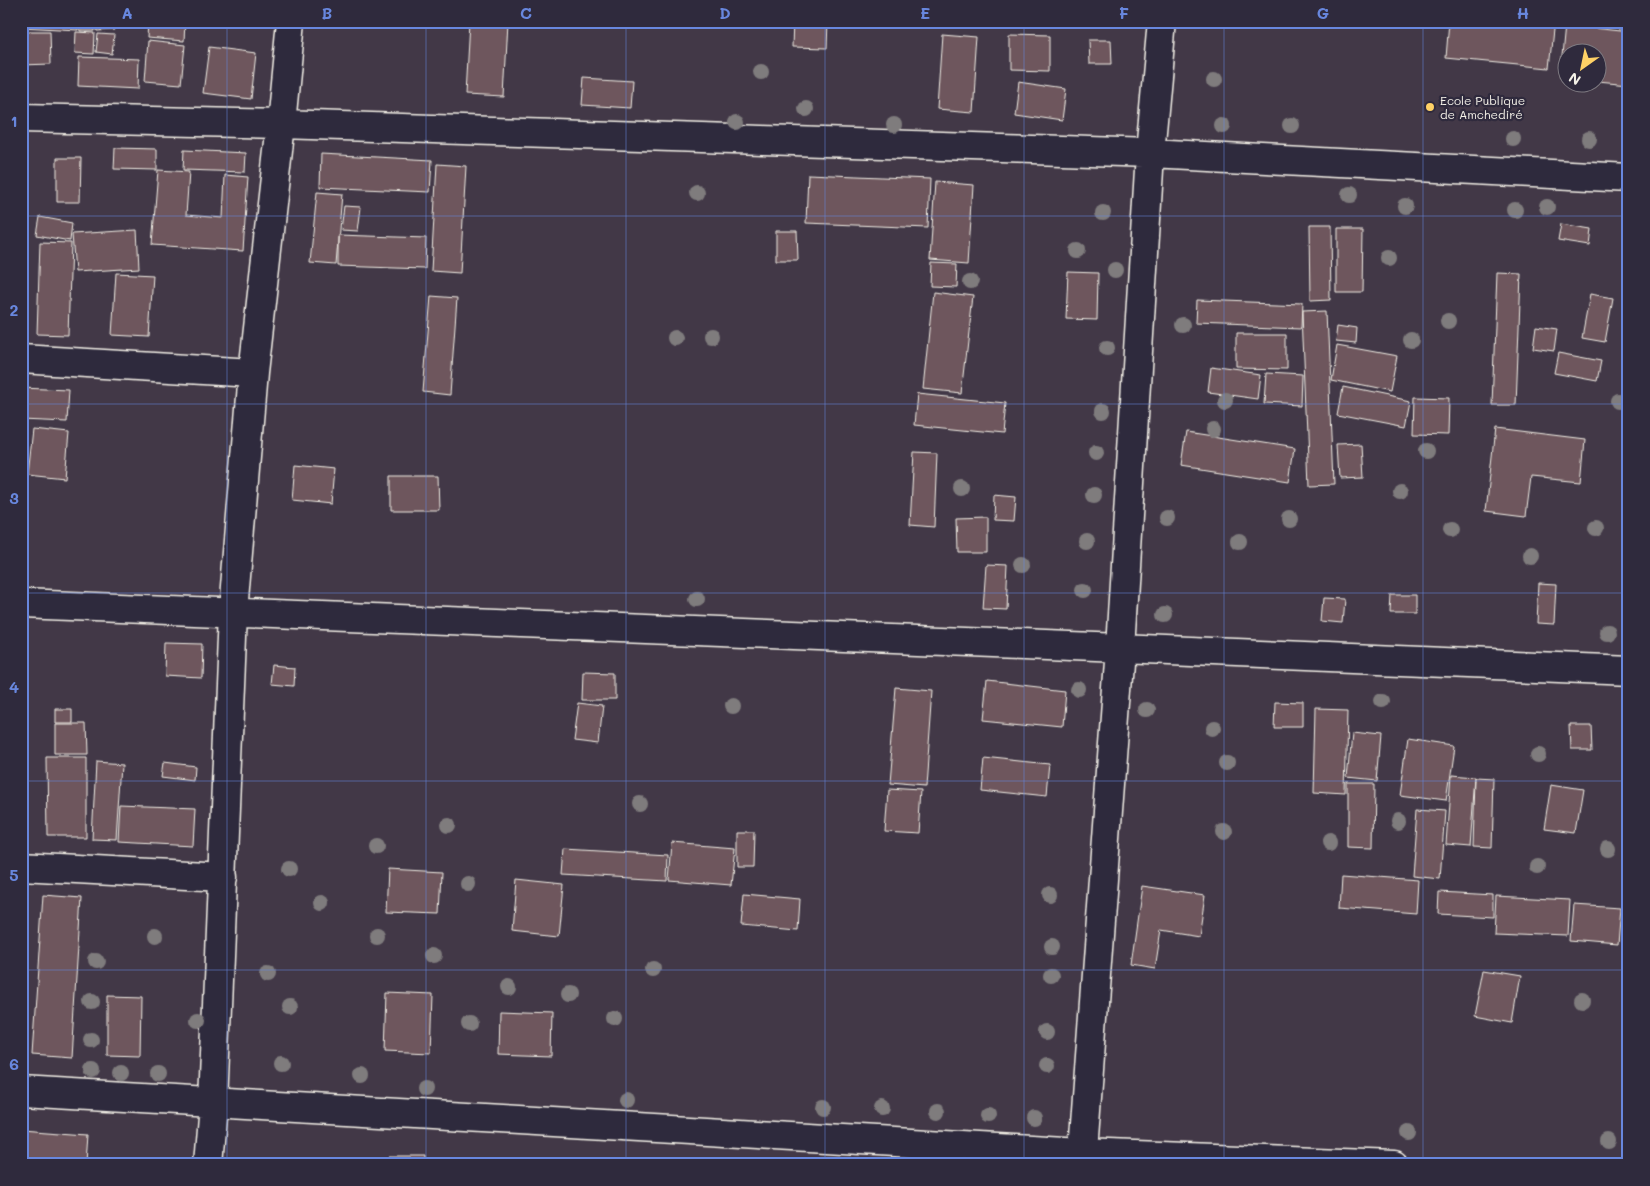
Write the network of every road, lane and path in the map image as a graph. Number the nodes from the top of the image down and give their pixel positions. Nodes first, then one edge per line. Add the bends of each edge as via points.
1 (291, 21) edge
2 (1162, 21) edge
3 (21, 118) edge
4 (281, 124) junction
5 (1150, 154) junction
6 (1629, 178) edge
7 (21, 359) edge
8 (253, 373) junction
9 (21, 604) edge
10 (233, 612) junction
11 (1120, 648) junction
12 (1629, 670) edge
13 (21, 866) edge
14 (223, 877) junction
15 (21, 1091) edge
16 (213, 1103) junction
17 (1083, 1159) edge
18 (208, 1165) edge
19 (1394, 1165) edge

1 - 4 street
2 - 5 street
3 - 4 street
4 - 5 street
4 - 8 street
5 - 6 street
5 - 11 street
7 - 8 street
8 - 10 street
9 - 10 street
10 - 11 street
10 - 14 street
11 - 12 street
11 - 17 street
13 - 14 street
14 - 16 street
15 - 16 street
16 - 17 street
16 - 18 street
17 - 19 street

